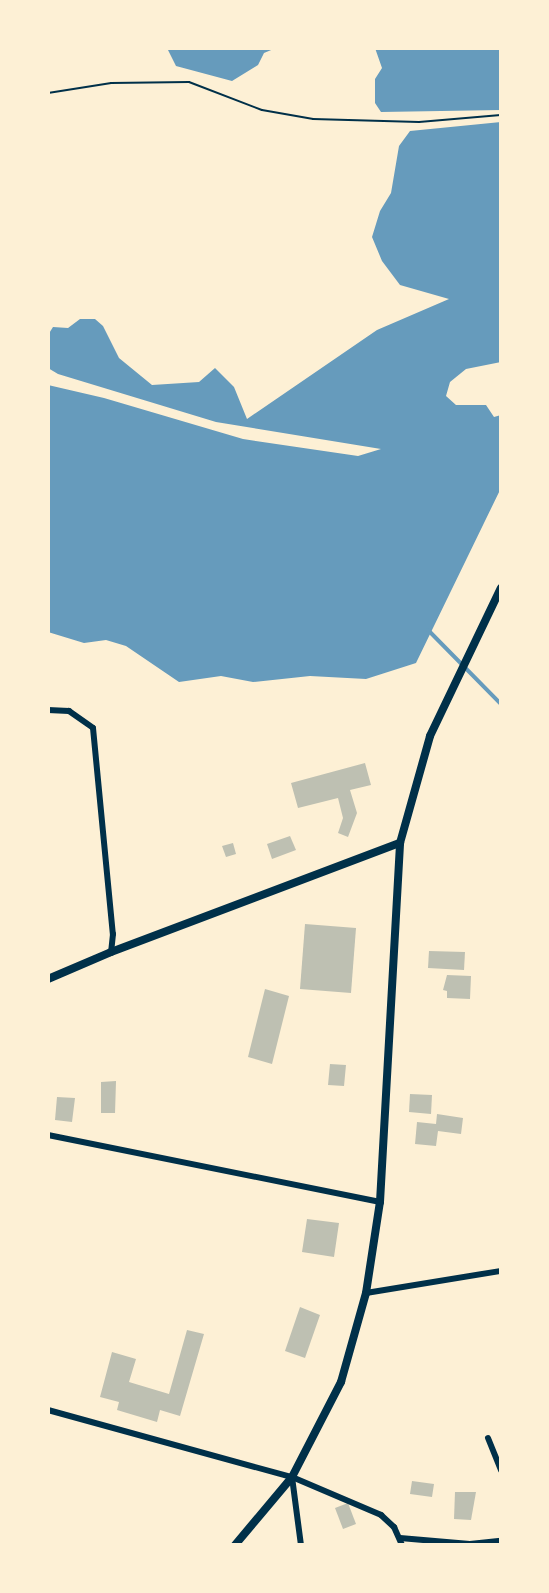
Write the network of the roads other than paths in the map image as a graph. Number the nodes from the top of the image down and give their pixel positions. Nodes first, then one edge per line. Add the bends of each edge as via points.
1 (501, 588) edge
2 (48, 710) edge
3 (400, 843) junction
4 (111, 952) junction
5 (48, 979) edge
6 (48, 1135) edge
7 (380, 1203) junction
8 (501, 1271) edge
9 (366, 1293) junction
10 (48, 1410) edge
11 (488, 1438) dead end
12 (501, 1470) edge
13 (292, 1477) junction
14 (501, 1541) edge
15 (401, 1542) edge
16 (235, 1545) edge
17 (301, 1545) edge

1 - 3 main road via 430,736
2 - 4 street via 69,711 93,728 113,934
3 - 4 street
3 - 7 main road
4 - 5 street
6 - 7 street
7 - 9 main road
8 - 9 street
9 - 13 main road via 340,1382
10 - 13 street
11 - 12 street
13 - 15 street via 381,1515
13 - 16 main road
13 - 17 street
14 - 15 street

